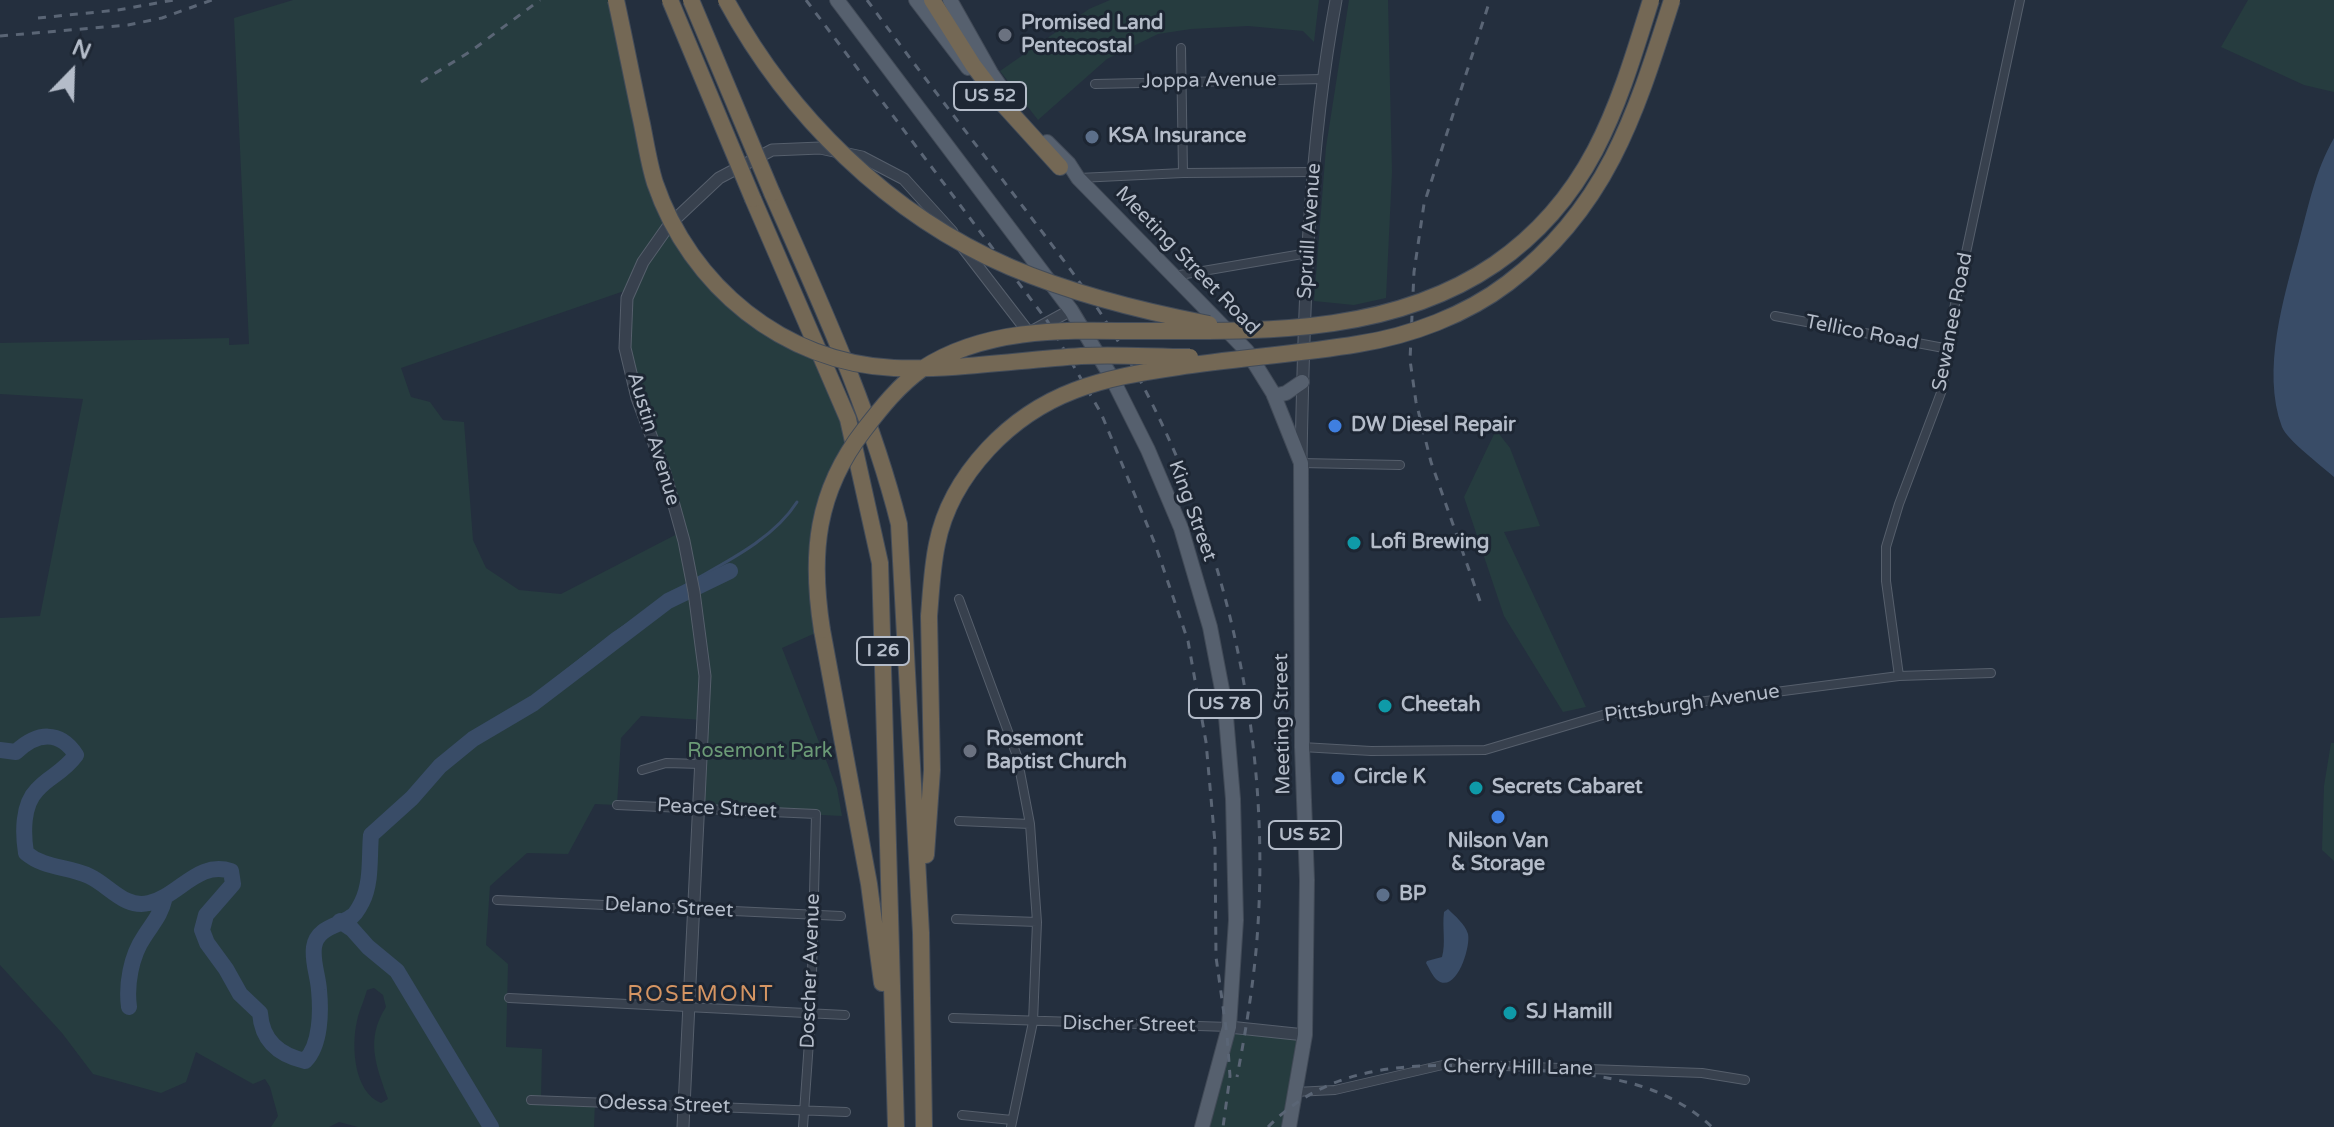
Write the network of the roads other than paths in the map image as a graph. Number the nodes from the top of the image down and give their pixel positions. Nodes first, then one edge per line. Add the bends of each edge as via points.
1 (616, 0) edge
2 (670, 0) edge
3 (691, 0) edge
4 (726, 0) edge
5 (837, 0) edge
6 (916, 0) edge
7 (932, 0) edge
8 (939, 0) edge
9 (950, 0) edge
10 (1336, 0) edge
11 (1651, 0) edge
12 (1672, 0) edge
13 (2020, 0) edge
14 (1181, 48) dead end
15 (1323, 79) junction
16 (1182, 81) junction
17 (1095, 84) dead end
18 (1031, 125) junction
19 (1060, 167) junction
20 (1314, 172) junction
21 (1183, 173) junction
22 (1078, 178) junction
23 (1308, 253) junction
24 (1174, 276) junction
25 (1071, 310) junction
26 (1775, 316) dead end
27 (1258, 330) junction
28 (1949, 349) junction
29 (1243, 357) junction
30 (1302, 382) junction
31 (1274, 396) junction
32 (1301, 463) junction
33 (1400, 465) dead end
34 (959, 599) dead end
35 (1991, 673) dead end
36 (1899, 676) junction
37 (1302, 747) junction
38 (701, 764) junction
39 (642, 770) dead end
40 (617, 805) dead end
41 (699, 809) junction
42 (816, 814) joint
43 (959, 821) dead end
44 (1030, 824) junction
45 (497, 900) dead end
46 (693, 909) junction
47 (814, 915) junction
48 (841, 916) dead end
49 (956, 919) dead end
50 (1037, 922) junction
51 (921, 933) junction
52 (509, 998) dead end
53 (689, 1007) junction
54 (811, 1013) junction
55 (845, 1015) dead end
56 (953, 1018) dead end
57 (1033, 1022) junction
58 (1229, 1027) junction
59 (1305, 1035) junction
60 (1745, 1080) dead end
61 (1295, 1092) junction
62 (531, 1100) dead end
63 (895, 1102) junction
64 (684, 1106) junction
65 (804, 1111) junction
66 (846, 1112) dead end
67 (962, 1115) dead end
68 (1012, 1124) edge
69 (683, 1127) edge
70 (803, 1127) edge
71 (896, 1127) edge
72 (924, 1127) edge
73 (1202, 1127) edge
74 (1289, 1127) edge

1 - 29 highway, bridge via 651,166 671,220 721,292 780,335 833,358 892,368 957,368 1083,356
2 - 63 highway, I 26, bridge via 848,419 875,533
3 - 51 highway, I 26, bridge via 856,384 899,524
4 - 27 highway, bridge via 813,124 889,194 954,239 1009,267 1090,295 1188,320
5 - 25 main road, King Street / US 78
6 - 19 main road, Meeting Street Road / US 52 via 1003,112
7 - 19 highway via 1001,102
8 - 18 highway via 985,72
9 - 18 main road, Meeting Street Road / US 52 via 996,81
10 - 15 street, Spruill Avenue
11 - 27 highway, bridge via 1623,91 1598,148 1561,203 1518,246 1465,282 1385,314
12 - 29 highway, bridge via 1630,124 1608,170 1574,219 1527,267 1484,299 1404,334
13 - 28 street, Sewanee Road
14 - 16 street
15 - 16 street, Joppa Avenue
15 - 20 street, Spruill Avenue
16 - 17 street, Joppa Avenue
16 - 21 street
18 - 22 main road, Meeting Street Road / US 52
19 - 22 main road, Meeting Street Road / US 52
20 - 21 street
20 - 23 street, Spruill Avenue
21 - 22 street
22 - 24 main road, Meeting Street Road / US 52
23 - 24 street
23 - 30 street, Spruill Avenue
24 - 31 main road, Meeting Street Road / US 52 via 1247,351
25 - 38 street, Austin Avenue via 1029,333 953,233 904,179 862,157 820,148 772,150 719,178 669,225 643,262 627,298 625,348 693,586 705,676
25 - 58 main road, King Street / US 78 via 1148,450 1181,528 1210,627 1225,705 1233,799 1236,920
26 - 28 street, Tellico Road
27 - 63 highway, bridge via 1056,330 982,342 907,380 876,414 834,477 816,551 816,590 873,911
28 - 36 street, Sewanee Road via 1942,390 1886,547
29 - 51 highway, bridge via 1092,383 1049,401 981,456 953,499 937,544 929,616 932,770
30 - 31 main road
30 - 32 street, Spruill Avenue
31 - 32 main road, Meeting Street Road / US 52
32 - 33 street
32 - 37 main road, Meeting Street / US 52
34 - 44 street via 1017,756
35 - 36 street, Pittsburgh Avenue
36 - 37 street, Pittsburgh Avenue via 1606,714 1485,750
37 - 59 main road, Meeting Street / US 52
38 - 39 street via 666,763
38 - 41 street, Austin Avenue
40 - 41 street, Peace Street
41 - 42 street, Peace Street
41 - 46 street, Austin Avenue
42 - 47 street, Doscher Avenue
43 - 44 street
44 - 50 street
45 - 46 street, Delano Street
46 - 47 street, Delano Street
46 - 53 street, Austin Avenue
47 - 48 street, Delano Street
47 - 54 street, Doscher Avenue
49 - 50 street
50 - 57 street
51 - 72 highway, I 26
52 - 53 street
53 - 54 street
53 - 64 street, Austin Avenue
54 - 55 street
54 - 65 street, Doscher Avenue
56 - 57 street, Discher Street
57 - 58 street, Discher Street
57 - 68 street
58 - 59 street, Discher Street
58 - 73 main road, King Street / US 78
59 - 61 main road, Meeting Street / US 52
60 - 61 street, Cherry Hill Lane via 1702,1073 1447,1064 1335,1090
61 - 74 main road, Meeting Street / US 52
62 - 64 street, Odessa Street
63 - 71 highway, I 26
64 - 65 street, Odessa Street
64 - 69 street, Austin Avenue
65 - 66 street, Odessa Street
65 - 70 street, Doscher Avenue
67 - 68 street

